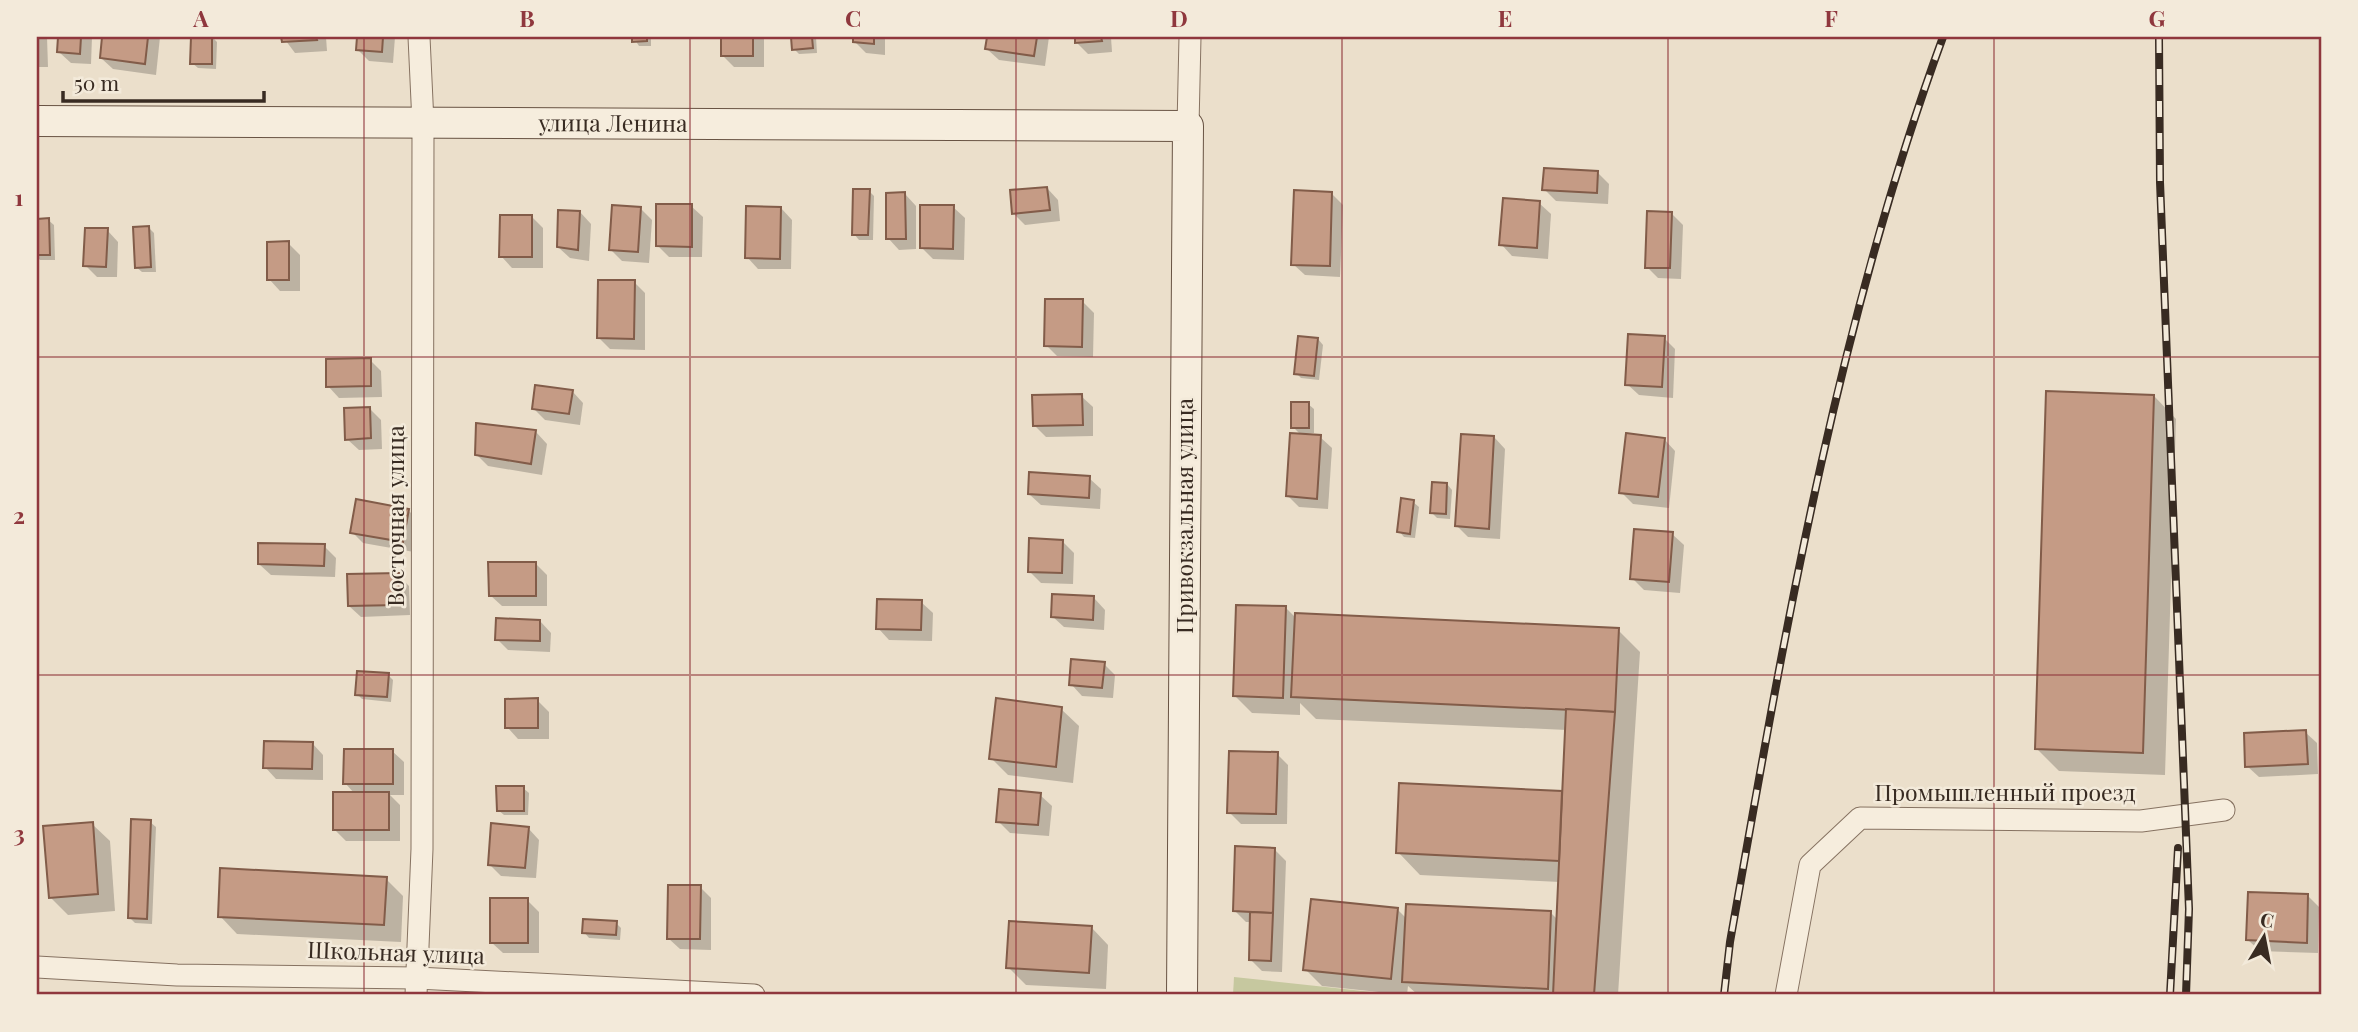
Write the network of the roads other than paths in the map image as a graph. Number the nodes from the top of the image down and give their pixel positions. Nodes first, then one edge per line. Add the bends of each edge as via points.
1 (419, 37) edge
2 (1190, 37) edge
3 (37, 121) edge
4 (423, 123) junction
5 (1188, 126) junction
6 (2224, 810) dead end
7 (37, 967) edge
8 (417, 987) edge
9 (754, 995) edge
10 (1182, 995) edge
11 (1786, 995) edge

1 - 4 street, Восточная улица
2 - 5 street, Привокзальная улица
3 - 4 street, улица Ленина
4 - 5 street, улица Ленина
4 - 8 street, Восточная улица via 422,849
5 - 10 street, Привокзальная улица
6 - 11 street, Промышленный проезд via 2141,821 1860,818 1810,865
7 - 8 street, Школьная улица
8 - 9 street, Школьная улица

